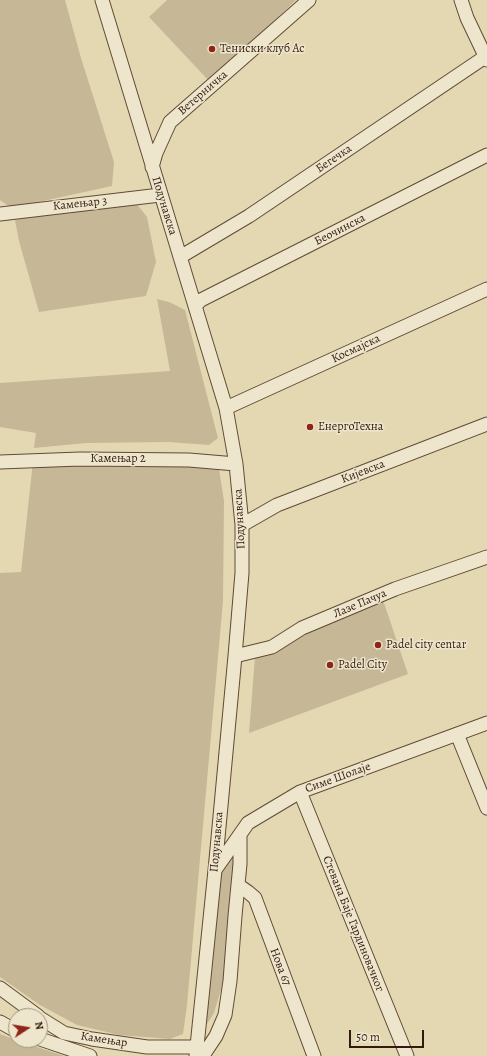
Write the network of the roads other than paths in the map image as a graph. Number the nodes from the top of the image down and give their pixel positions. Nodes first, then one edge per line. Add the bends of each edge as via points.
1 (102, 0) edge
2 (309, 0) edge
3 (461, 0) edge
4 (486, 58) edge
5 (487, 155) edge
6 (152, 168) junction
7 (160, 195) junction
8 (0, 214) edge
9 (180, 257) junction
10 (487, 289) edge
11 (195, 306) junction
12 (226, 408) junction
13 (487, 424) edge
14 (0, 462) edge
15 (236, 464) junction
16 (242, 524) junction
17 (487, 557) edge
18 (235, 656) junction
19 (487, 723) edge
20 (457, 734) junction
21 (300, 792) junction
22 (487, 808) edge
23 (240, 836) junction
24 (215, 870) junction
25 (238, 885) junction
26 (0, 988) edge
27 (27, 1008) edge
28 (48, 1023) edge
29 (48, 1042) edge
30 (197, 1053) edge
31 (90, 1056) edge
32 (314, 1056) edge
33 (407, 1056) edge

1 - 6 street, Подунавска
2 - 6 street, Ветерничка via 170,122
3 - 4 street
4 - 9 street, Бегечка via 249,216
5 - 11 street, Беочинска via 201,300
6 - 7 street, Подунавска
7 - 8 street, Камењар 3
7 - 9 street, Подунавска
9 - 11 street, Подунавска
10 - 12 street, Космајска
11 - 12 street, Подунавска
12 - 15 street, Подунавска
13 - 16 street, Кијевска via 277,505
14 - 15 street, Камењар 2 via 80,459 189,460
15 - 16 street, Подунавска
16 - 18 street, Подунавска via 242,573
17 - 18 street, Лазе Пачуа via 395,589 302,628 272,647
18 - 24 street, Подунавска
19 - 20 street, Симе Шолаје
20 - 21 street, Симе Шолаје
20 - 22 street
21 - 23 street, Симе Шолаје via 248,823
21 - 33 street, Стевана Баје Гардиновачког
23 - 24 street, Симе Шолаје
23 - 25 street
24 - 30 street, Подунавска
25 - 30 street via 225,1015 216,1036 204,1054
25 - 32 street, Нова 67 via 255,898
26 - 27 street, Камењар
28 - 30 street, Камењар via 64,1033 92,1039
29 - 31 street

